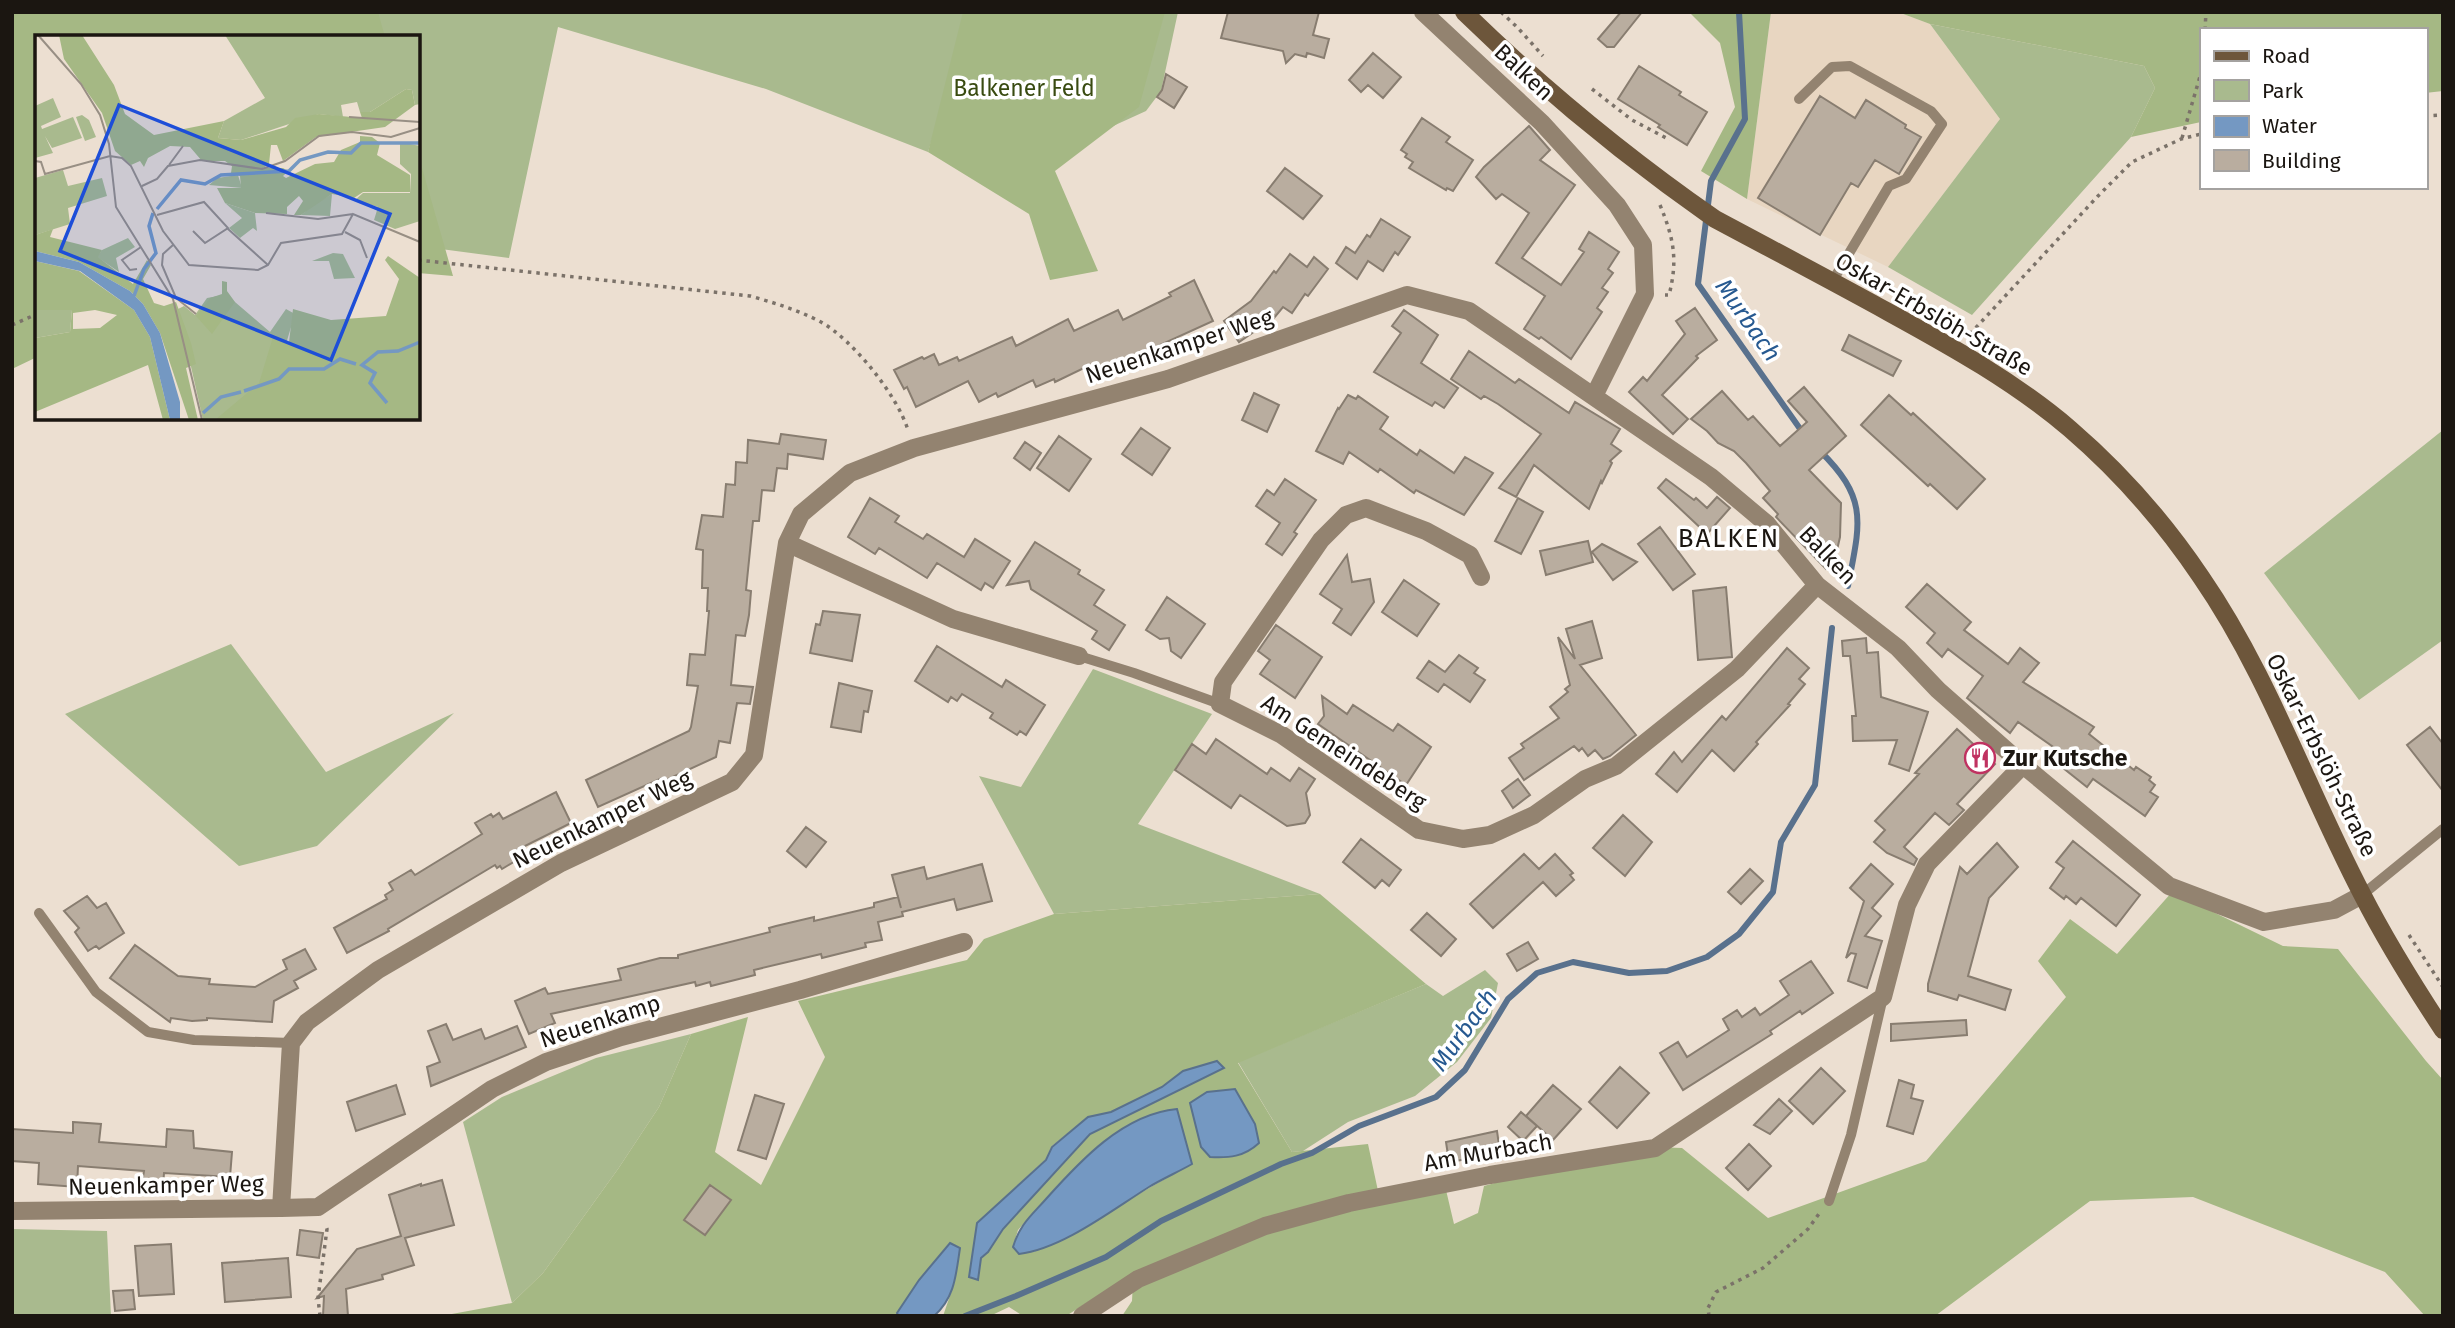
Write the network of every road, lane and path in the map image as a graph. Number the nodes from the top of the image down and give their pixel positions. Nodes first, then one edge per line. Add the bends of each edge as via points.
1 (1423, 12) edge
2 (1464, 12) edge
3 (1501, 12) edge
4 (1549, 64) dead end
5 (2200, 76) edge
6 (1592, 89) dead end
7 (1799, 99) dead end
8 (2200, 134) edge
9 (2181, 139) junction
10 (1670, 140) dead end
11 (420, 260) edge
12 (1832, 282) junction
13 (35, 315) edge
14 (12, 325) edge
15 (1970, 334) dead end
16 (1594, 396) junction
17 (914, 448) junction
18 (787, 543) junction
19 (1481, 577) dead end
20 (1817, 585) junction
21 (1079, 656) joint
22 (2281, 674) dead end
23 (1220, 704) junction
24 (2023, 765) junction
25 (2329, 777) dead end
26 (2443, 829) edge
27 (2362, 895) junction
28 (38, 913) dead end
29 (2406, 930) dead end
30 (964, 942) dead end
31 (2443, 987) edge
32 (1883, 997) junction
33 (2443, 1030) edge
34 (291, 1043) junction
35 (1829, 1201) joint
36 (318, 1207) junction
37 (281, 1208) junction
38 (12, 1211) edge
39 (320, 1316) edge
40 (1082, 1316) edge
41 (1709, 1316) edge

1 - 16 street, Balken via 1542,123 1617,205 1643,245 1645,294
2 - 12 main road, Oskar-Erbslöh-Straße via 1572,111 1688,200
3 - 4 path
5 - 9 path
6 - 10 path via 1632,120
7 - 12 lane via 1832,67 1850,66 1931,111 1942,124 1906,179 1889,186
8 - 9 path
9 - 15 path via 2132,162
11 - 17 path via 750,296 792,307 824,324 863,359 894,397
12 - 27 main road, Oskar-Erbslöh-Straße via 1941,341 2039,404 2098,456 2155,516 2202,578 2241,643
13 - 14 path
16 - 17 street, Neuenkamper Weg via 1466,309 1407,295 1168,379
16 - 20 street, Balken via 1740,500 1767,524
17 - 18 street, Neuenkamper Weg via 850,473 801,514
18 - 21 street via 953,619
18 - 34 street, Neuenkamper Weg via 754,755 732,782 561,863 379,970 307,1022
19 - 23 street via 1470,555 1426,531 1366,508 1346,515 1321,540 1223,682
20 - 23 street, Am Gemeindeberg via 1737,668 1616,766 1585,779 1534,815 1490,835 1463,839 1419,830 1282,735
20 - 24 street, Balken via 1898,648
21 - 23 lane, Am Gemeindeberg
22 - 25 path via 2306,717
24 - 27 street, Balken via 2169,886 2264,922 2334,910
24 - 32 street via 1927,864 1907,905
26 - 27 lane, Oskar-Erbslöh-Straße
27 - 33 main road, Oskar-Erbslöh-Straße
28 - 34 lane via 96,992 148,1032 194,1040
29 - 31 path
30 - 36 street, Neuenkamp via 546,1062 492,1089
32 - 35 lane via 1851,1135
32 - 40 street, Am Murbach via 1655,1148 1349,1203 1265,1226 1138,1279
34 - 37 street, Neuenkamper Weg
35 - 41 path via 1808,1229 1763,1268 1716,1292
36 - 37 street
36 - 39 path via 327,1229
37 - 38 street, Neuenkamper Weg

